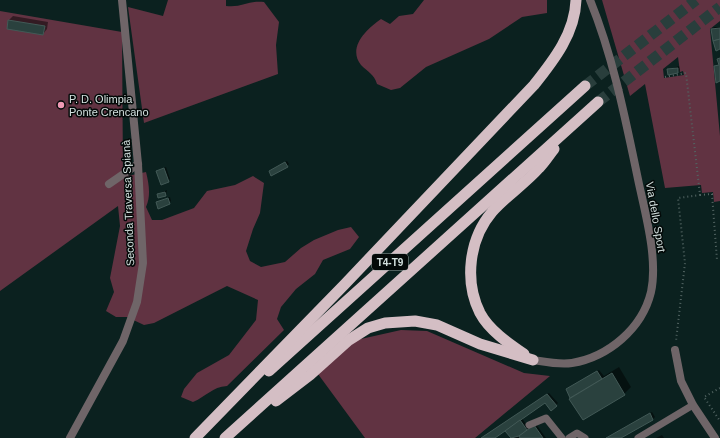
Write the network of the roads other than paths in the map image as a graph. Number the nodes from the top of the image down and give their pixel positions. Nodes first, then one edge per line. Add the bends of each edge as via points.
1 (122, 0) edge
2 (576, 0) edge
3 (590, 0) edge
4 (585, 86) tunnel mouth
5 (598, 102) tunnel mouth
6 (568, 130) junction
7 (138, 164) junction
8 (109, 184) dead end
9 (675, 350) road end
10 (533, 360) junction
11 (693, 405) junction
12 (529, 425) dead end
13 (70, 438) edge
14 (195, 438) edge
15 (226, 438) edge
16 (562, 438) edge
17 (569, 438) edge
18 (585, 438) edge
19 (638, 438) edge
20 (715, 438) edge

1 - 7 street, Seconda Traversa Spianà
2 - 14 highway via 565,40 534,85
3 - 10 street, Via dello Sport via 604,36 629,136 648,230 652,265 651,292 643,313 621,341 598,355 572,363 553,364
4 - 14 highway, T4-T9
5 - 6 highway, T4-T9
6 - 10 highway via 539,169 492,212 481,228 474,248 472,290 480,313 508,343
6 - 15 highway, T4-T9
7 - 8 street
7 - 13 street, Seconda Traversa Spianà via 143,263 137,302 123,341
9 - 11 street via 681,382
10 - 15 highway via 480,344 437,325 415,321 384,323 368,328 349,340 310,375
11 - 19 lane
11 - 20 street
12 - 16 lane via 546,418
17 - 18 lane via 578,433

